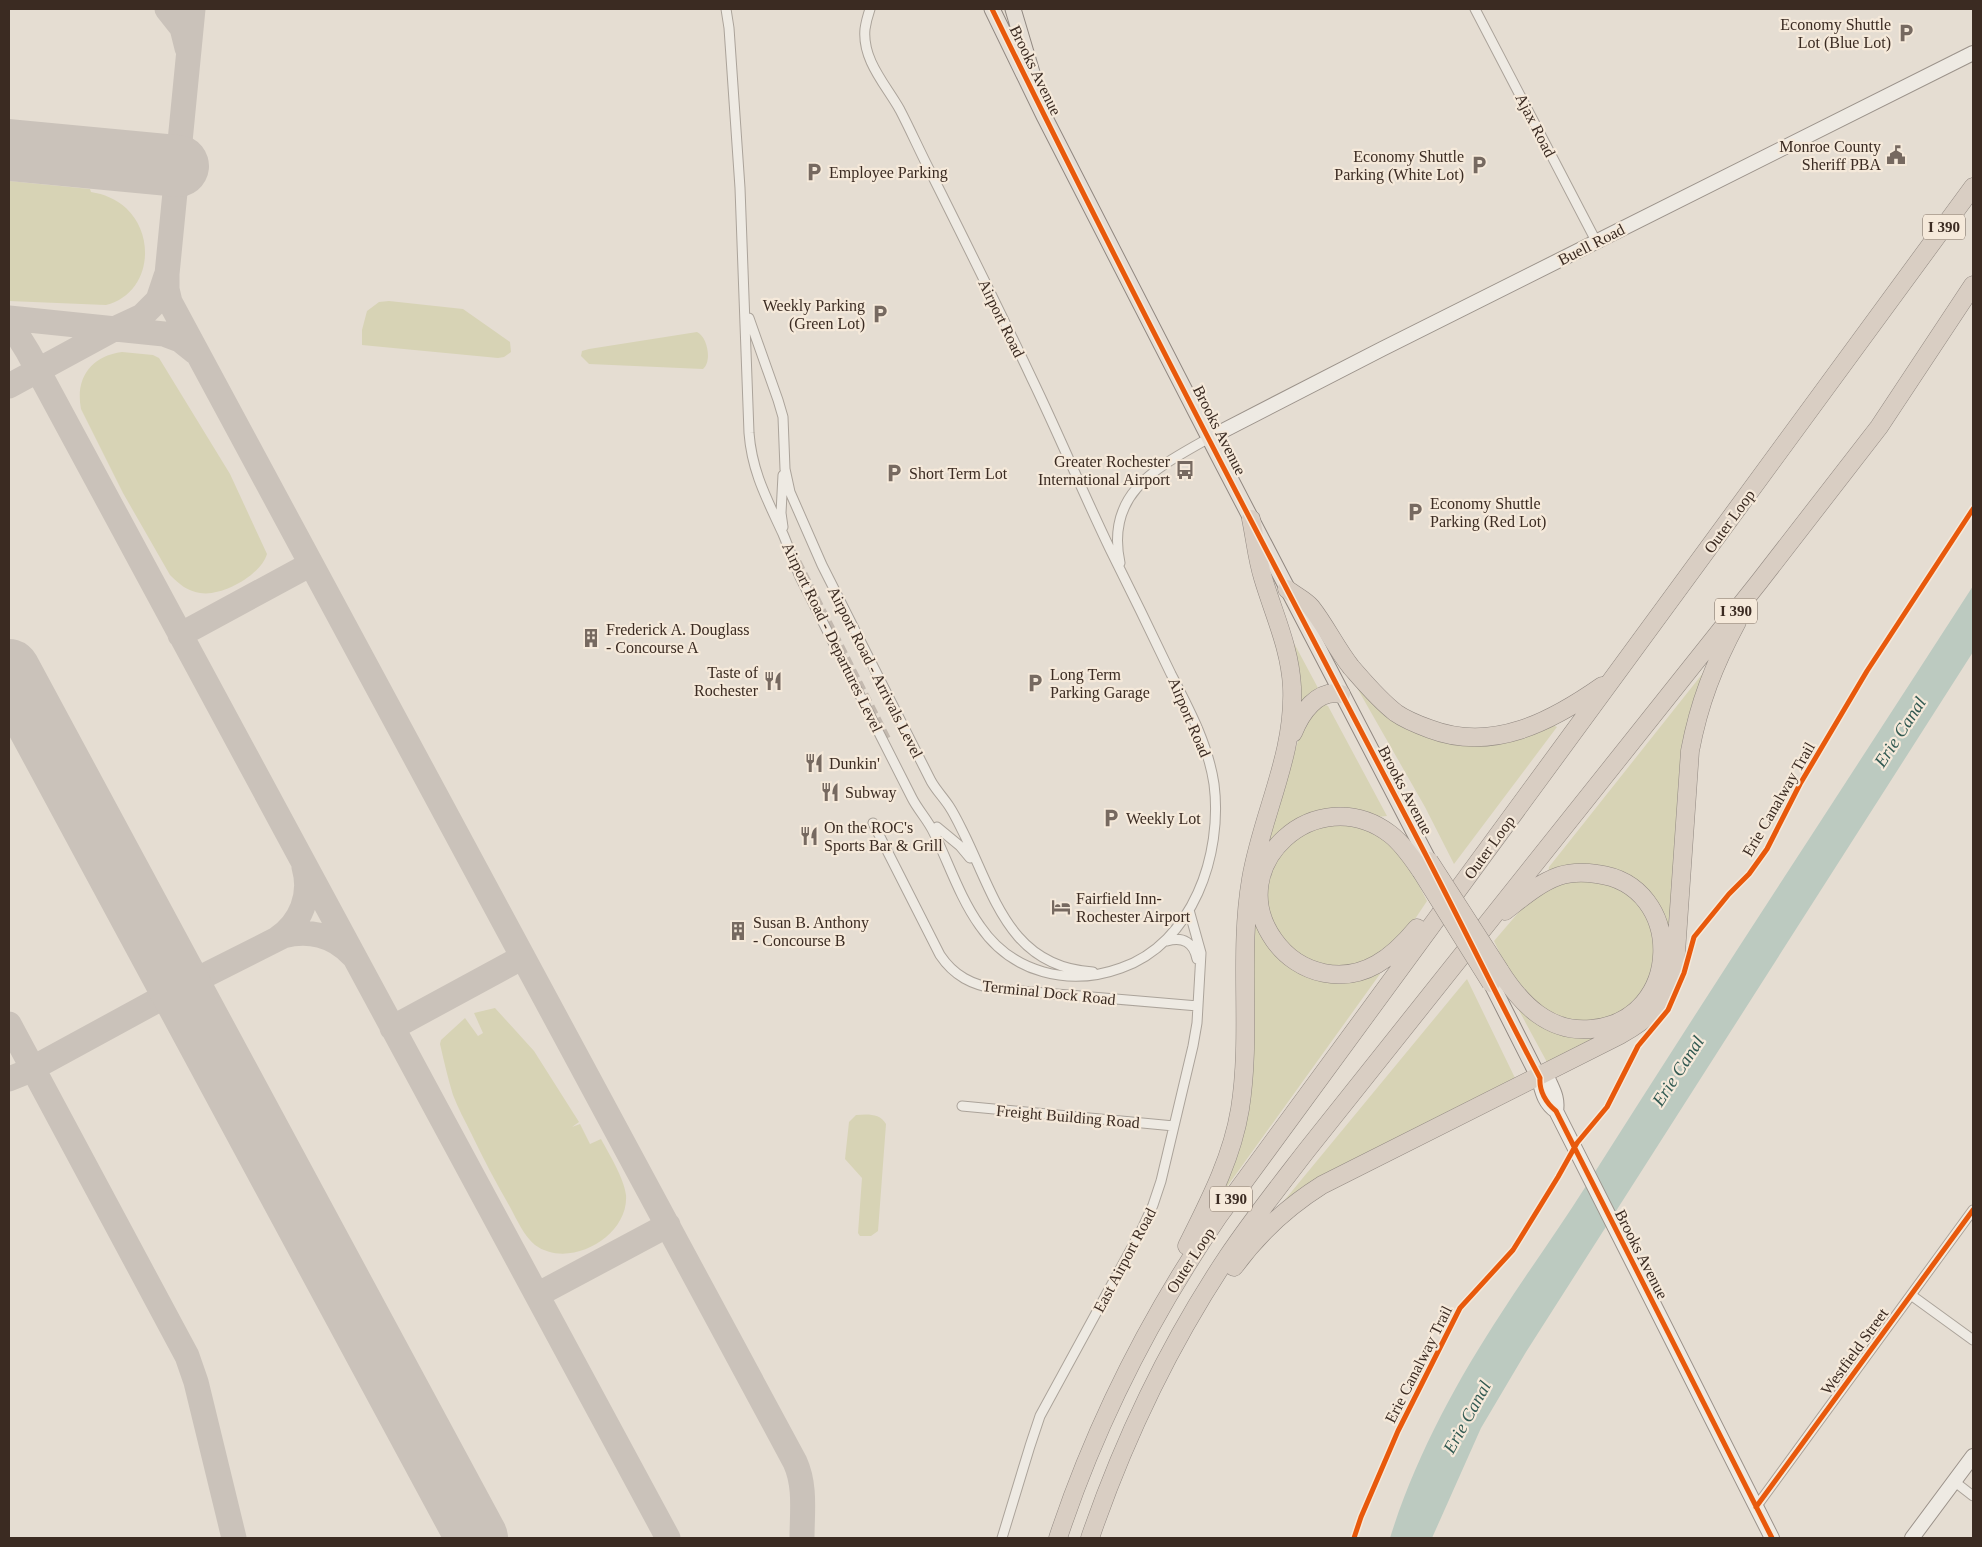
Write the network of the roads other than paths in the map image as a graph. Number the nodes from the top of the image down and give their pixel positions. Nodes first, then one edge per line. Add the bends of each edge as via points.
1 (726, 9) edge
2 (870, 9) edge
3 (992, 9) edge
4 (1013, 9) edge
5 (1475, 9) edge
6 (1973, 53) edge
7 (1044, 116) junction
8 (1973, 187) edge
9 (1596, 242) junction
10 (1973, 285) edge
11 (745, 299) junction
12 (1210, 438) junction
13 (785, 453) junction
14 (1251, 519) junction
15 (784, 532) junction
16 (1125, 579) junction
17 (1759, 582) junction
18 (1287, 589) junction
19 (1613, 679) junction
20 (1341, 694) junction
21 (1285, 759) junction
22 (873, 823) dead end
23 (935, 829) junction
24 (1425, 866) junction
25 (985, 883) junction
26 (1458, 891) junction
27 (1189, 910) junction
28 (1485, 926) junction
29 (1164, 942) junction
30 (1200, 968) junction
31 (1113, 971) junction
32 (1496, 977) junction
33 (1198, 1006) junction
34 (1539, 1077) junction
35 (962, 1106) dead end
36 (1174, 1126) junction
37 (1973, 1210) edge
38 (1911, 1295) junction
39 (1973, 1340) edge
40 (1139, 1346) junction
41 (1159, 1374) junction
42 (1973, 1456) edge
43 (1955, 1482) junction
44 (1973, 1496) edge
45 (1756, 1506) junction
46 (1002, 1538) edge
47 (1058, 1538) edge
48 (1090, 1538) edge
49 (1772, 1538) edge
50 (1912, 1538) edge

1 - 11 street via 730,28
2 - 16 street, Airport Road via 864,33 871,61 900,111 996,304
3 - 7 main road, Brooks Avenue
4 - 7 main road
5 - 9 street, Ajax Road
6 - 9 street, Buell Road
7 - 12 main road, Brooks Avenue
8 - 19 highway, Outer Loop / I 390
9 - 12 street, Buell Road
10 - 17 highway, Outer Loop / I 390 via 1879,427
11 - 13 street, Airport Road - Arrivals Level via 755,338 781,408
11 - 15 street, Airport Road - Departures Level via 748,426 756,473 765,498
12 - 14 main road, Brooks Avenue
12 - 16 street, Airport Road via 1156,469 1140,483 1130,498 1121,517 1118,536
13 - 15 street, Airport Road - Arrivals Level via 780,509
13 - 25 street, Airport Road - Arrivals Level via 790,492 822,565 931,781 952,811
14 - 18 main road, Brooks Avenue
14 - 21 highway via 1263,577 1291,669 1292,713
15 - 23 street, Airport Road - Departures Level via 813,604 914,802
16 - 27 street, Airport Road via 1196,723 1211,769 1215,803 1212,844
17 - 28 highway, Outer Loop / I 390
17 - 34 highway via 1720,654 1697,716 1690,751 1671,986 1655,1012 1634,1027
18 - 19 highway via 1310,606 1346,661 1397,714 1439,733 1479,738 1527,729 1569,709
18 - 20 main road, Brooks Avenue
19 - 26 highway, Outer Loop / I 390
20 - 21 highway via 1324,696 1307,708 1298,722
20 - 24 main road, Brooks Avenue
21 - 40 highway via 1250,884 1243,1082 1234,1138 1214,1192
22 - 33 street, Terminal Dock Road via 940,955 965,980 997,989
23 - 25 street, Airport Road - Arrivals Level via 963,848
23 - 31 street, Airport Road - Departures Level via 970,911 990,939 1017,962 1046,973 1078,977
24 - 26 highway via 1378,826 1345,816 1318,819 1291,832 1270,856 1260,889 1263,919 1277,944 1298,963 1328,974 1352,973 1374,966 1392,955 1429,912
24 - 32 highway, bridge
25 - 31 street, Airport Road - Arrivals Level via 1010,928 1036,953 1072,969
26 - 40 highway, Outer Loop / I 390 via 1218,1217
27 - 29 street, Airport Road via 1179,927
27 - 30 street, East Airport Road via 1201,953
28 - 32 highway via 1547,881 1561,875 1585,872 1613,877 1635,891 1654,912 1662,939 1661,966 1650,995 1625,1018 1599,1028 1574,1029 1544,1019
28 - 41 highway, Outer Loop / I 390 via 1256,1216 1200,1300
29 - 30 street, East Airport Road via 1176,938 1184,940 1196,950
29 - 31 street, Airport Road via 1143,958
30 - 33 street, East Airport Road
32 - 34 main road, Brooks Avenue
33 - 36 street, East Airport Road via 1193,1046
34 - 41 highway via 1338,1177 1290,1208 1244,1254
34 - 45 street, Brooks Avenue via 1542,1092 1556,1111
35 - 36 street, Freight Building Road
36 - 46 street, East Airport Road via 1159,1188 1146,1221 1040,1416
37 - 38 street, Westfield Street
38 - 39 street
38 - 45 street, Westfield Street
40 - 47 highway, Outer Loop / I 390 via 1096,1437
41 - 48 highway, Outer Loop / I 390 via 1123,1450
42 - 43 street
43 - 44 street
43 - 50 street
45 - 49 street, Brooks Avenue

